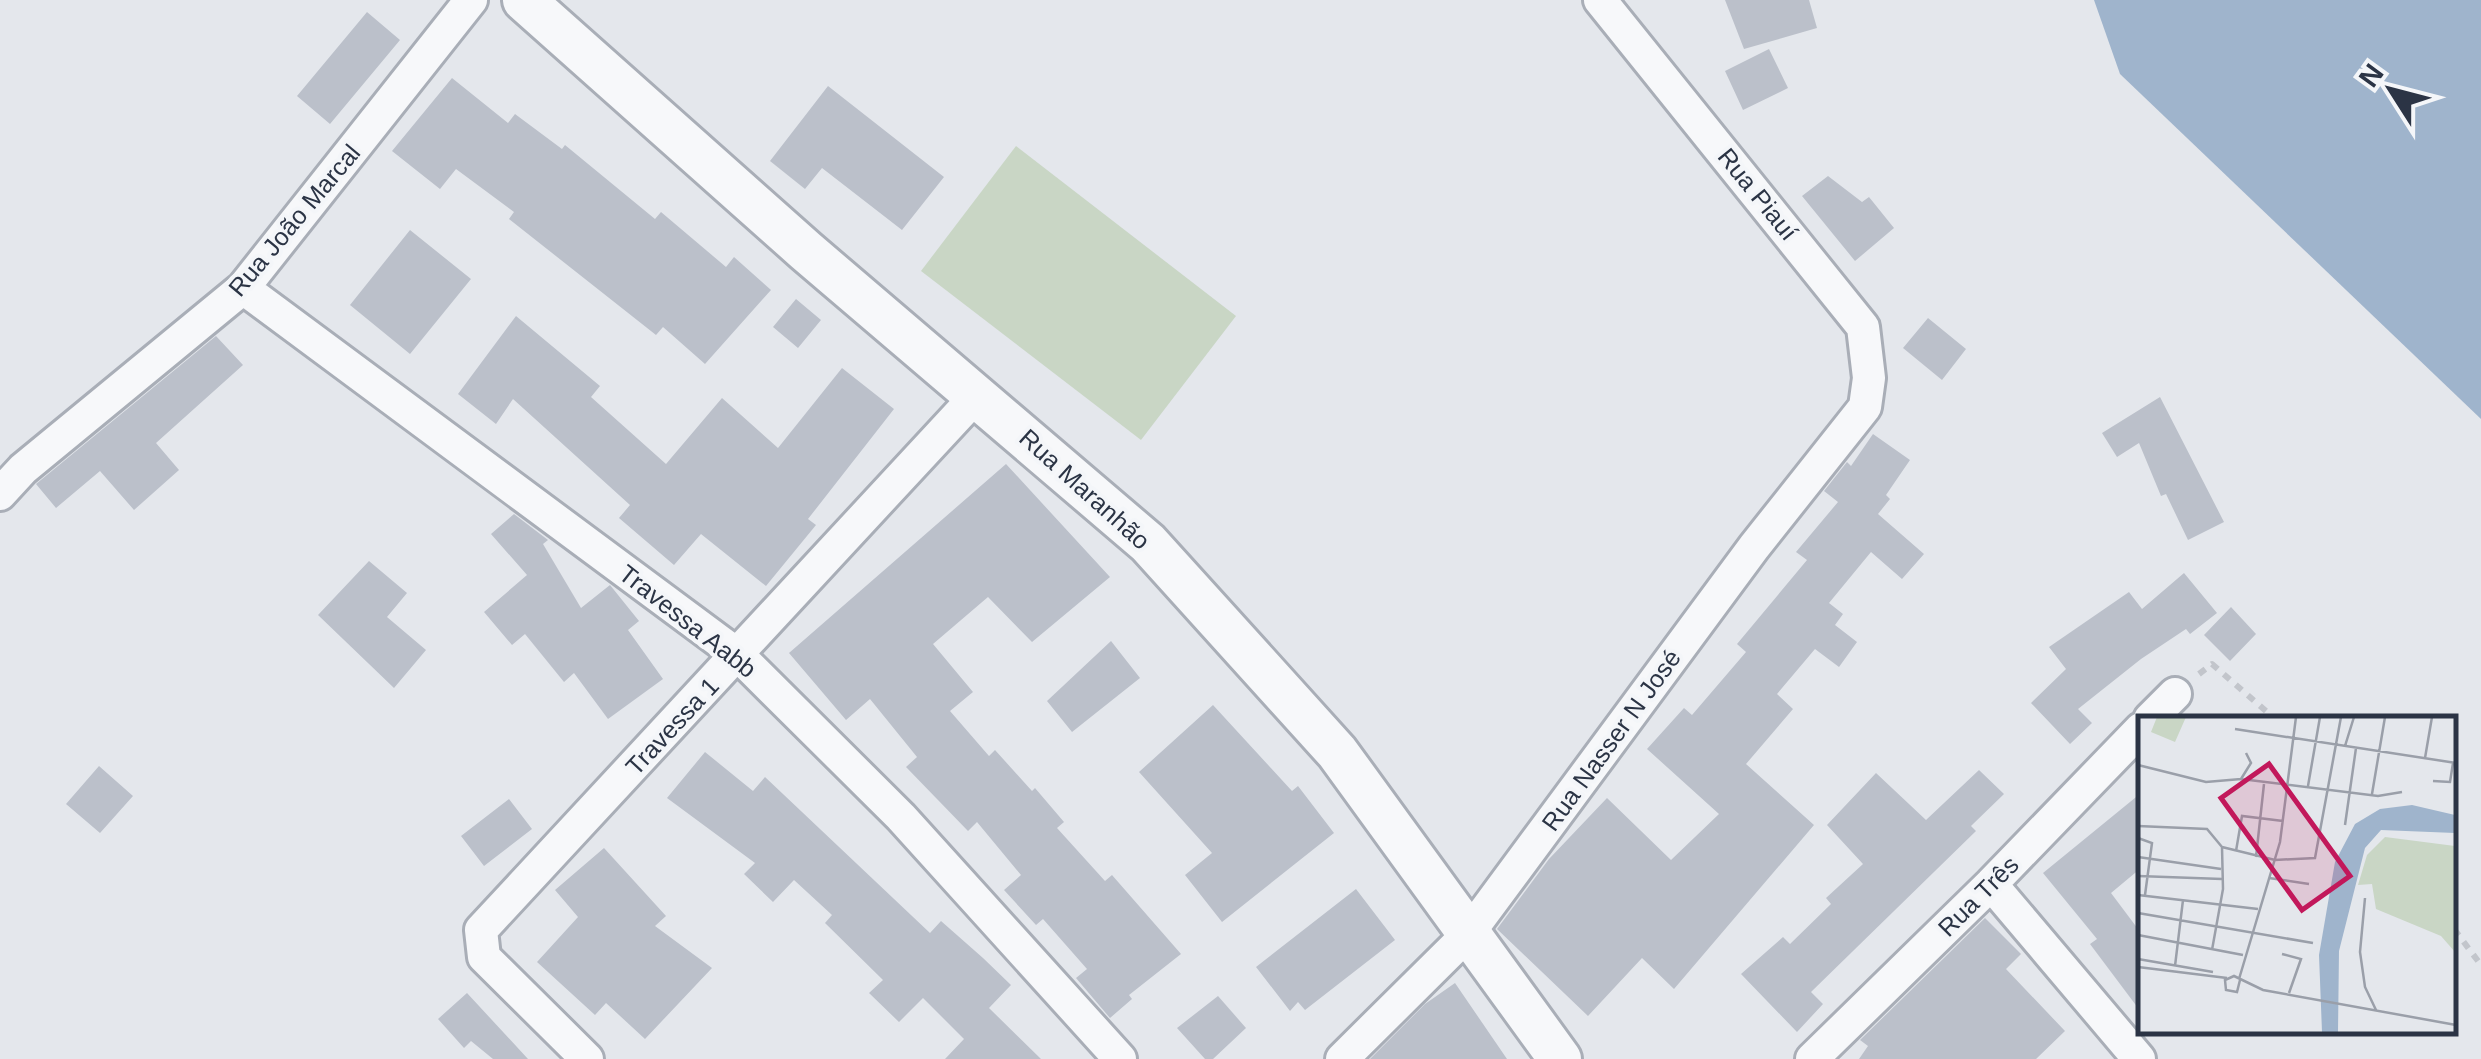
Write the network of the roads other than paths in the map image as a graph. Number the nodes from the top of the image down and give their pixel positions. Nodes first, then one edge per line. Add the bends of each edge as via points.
1 (471, 0) edge
2 (524, 0) edge
3 (1600, 0) edge
4 (243, 288) junction
5 (978, 394) junction
6 (1865, 407) joint
7 (0, 494) edge
8 (738, 655) junction
9 (2175, 694) road end
10 (2153, 716) edge
11 (2138, 732) edge
12 (1991, 884) junction
13 (1468, 934) junction
14 (587, 1059) edge
15 (1120, 1059) edge
16 (1342, 1059) edge
17 (1560, 1059) edge
18 (1812, 1059) edge
19 (2139, 1059) edge

1 - 4 street, Rua João Marcal
2 - 5 street, Rua Maranhão via 806,252
3 - 6 street, Rua Piauí via 1862,327 1869,378
4 - 7 street, Rua João Marcal
4 - 8 street, Travessa Aabb
5 - 8 street, Travessa 1
5 - 13 street, Rua Maranhão via 1148,543 1255,658 1338,752
6 - 13 street, Rua Nasser N José
8 - 14 street, Travessa 1 via 482,930 484,957
8 - 15 street, Travessa Aabb via 914,831
9 - 10 street
11 - 12 street, Rua Três
12 - 18 street, Rua Três
12 - 19 street
13 - 16 street, Rua Nasser N José
13 - 17 street, Rua Maranhão

